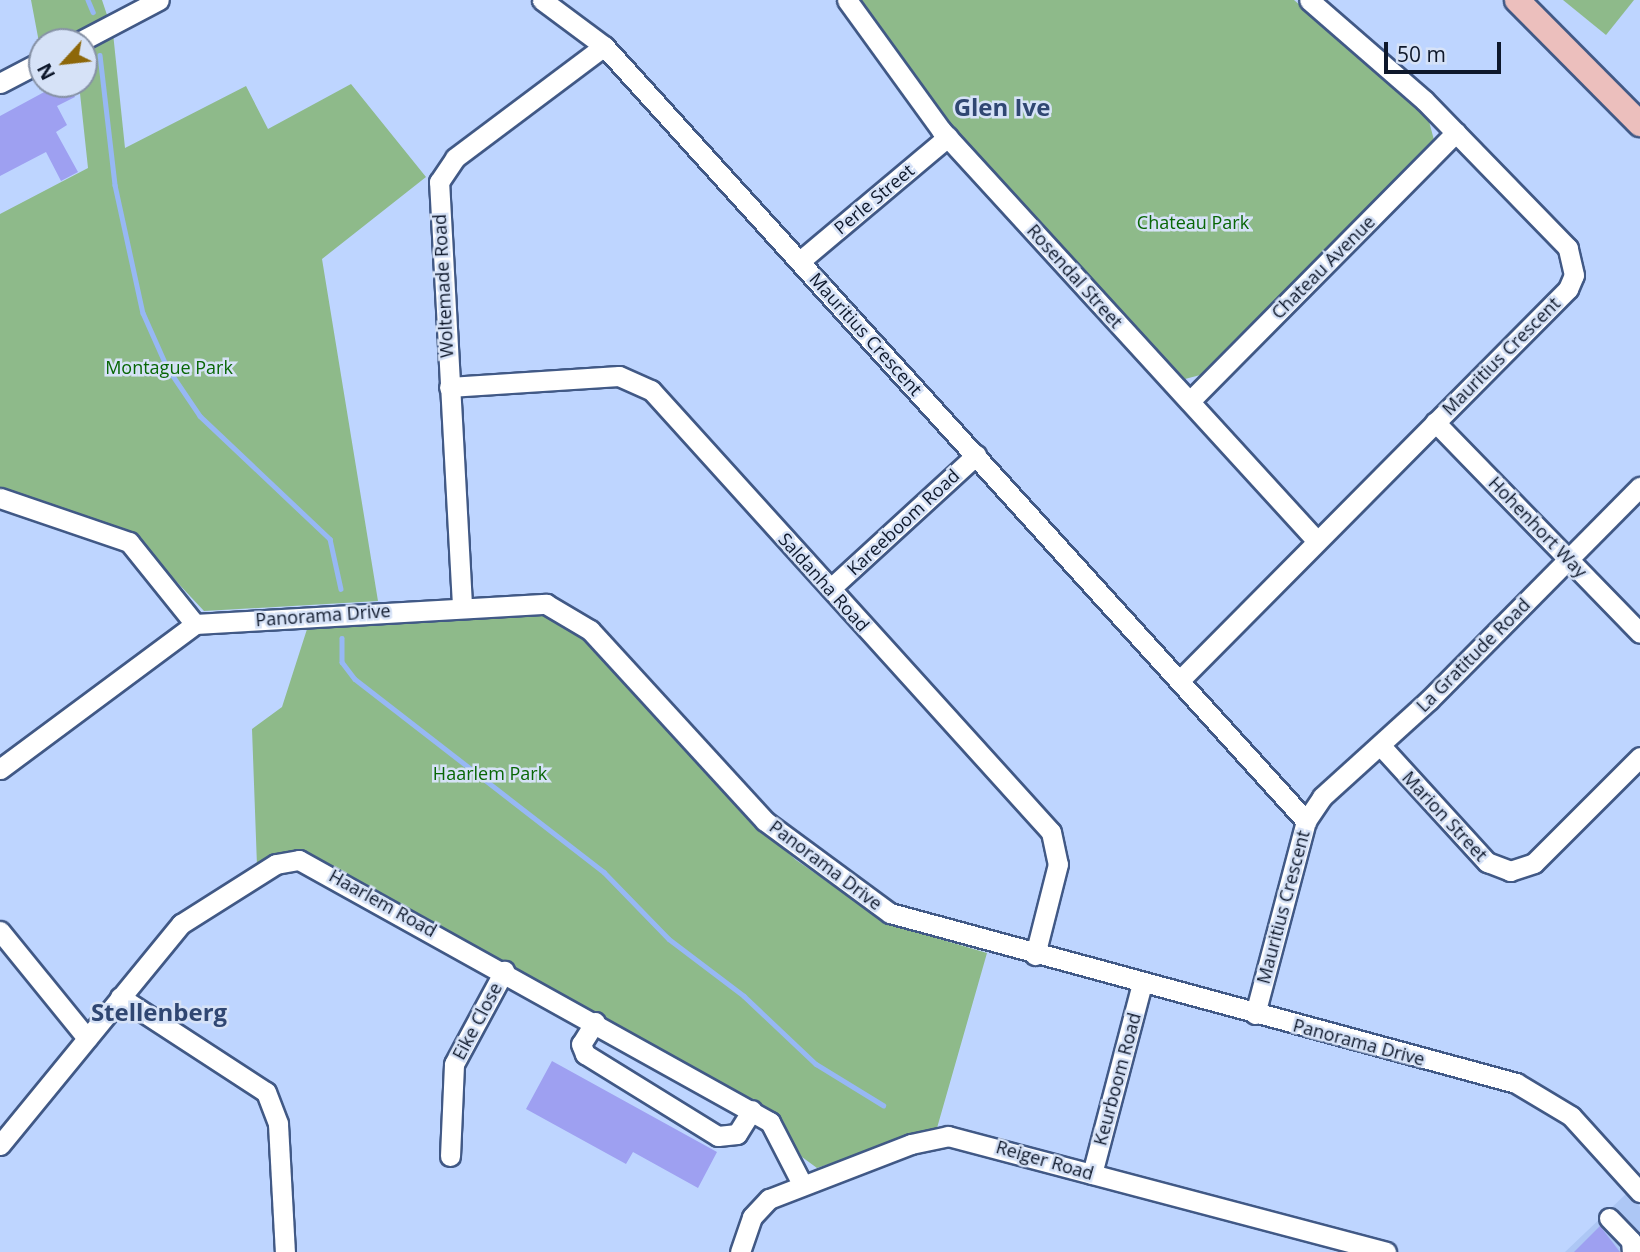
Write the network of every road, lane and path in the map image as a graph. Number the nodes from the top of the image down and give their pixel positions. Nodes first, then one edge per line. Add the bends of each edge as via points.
1 (159, 0) edge
2 (542, 0) edge
3 (847, 0) edge
4 (1309, 0) edge
5 (1517, 0) edge
6 (98, 32) edge
7 (604, 46) junction
8 (28, 68) edge
9 (0, 83) edge
10 (1640, 124) edge
11 (1456, 132) junction
12 (948, 137) junction
13 (800, 261) junction
14 (449, 387) junction
15 (1190, 401) junction
16 (1435, 422) junction
17 (976, 454) junction
18 (1640, 487) edge
19 (0, 498) edge
20 (1317, 541) junction
21 (1569, 558) junction
22 (831, 589) junction
23 (461, 605) junction
24 (195, 624) junction
25 (1640, 633) edge
26 (1180, 680) junction
27 (1380, 745) junction
28 (1640, 757) edge
29 (0, 769) edge
30 (1306, 821) junction
31 (0, 931) edge
32 (1035, 955) junction
33 (504, 971) junction
34 (1142, 984) junction
35 (120, 997) junction
36 (1255, 1014) junction
37 (595, 1022) junction
38 (87, 1038) junction
39 (752, 1111) junction
40 (0, 1144) edge
41 (450, 1156) dead end
42 (1092, 1174) junction
43 (802, 1184) junction
44 (1640, 1192) edge
45 (1609, 1218) dead end
46 (1378, 1251) edge
47 (285, 1252) edge
48 (740, 1252) edge
49 (1632, 1252) edge

1 - 6 street
2 - 7 street, Mauritius Crescent
3 - 12 street, Rosendal Street
4 - 11 street, Mauritius Crescent
5 - 10 main road
7 - 13 street, Mauritius Crescent
7 - 14 street, Woltemade Road via 441,175
8 - 9 street
11 - 15 street, Chateau Avenue
11 - 16 street, Mauritius Crescent via 1568,248 1575,267 1567,289
12 - 13 street, Perle Street
12 - 15 street, Rosendal Street
13 - 17 street, Mauritius Crescent
14 - 22 street, Saldanha Road via 637,380
14 - 23 street, Woltemade Road
15 - 20 street, Rosendal Street
16 - 20 street, Mauritius Crescent
16 - 21 street, Hohenhort Way
17 - 22 street, Kareeboom Road
17 - 26 street, Mauritius Crescent
18 - 21 street, La Gratitude Road
19 - 24 street via 129,542
20 - 26 street, Mauritius Crescent
21 - 25 street, Hohenhort Way
21 - 27 street, La Gratitude Road
22 - 32 street, Saldanha Road via 1055,838 1058,864
23 - 24 street, Panorama Drive
23 - 32 street, Panorama Drive via 536,602 574,616 765,821 804,853 899,917
24 - 29 street
26 - 30 street, Mauritius Crescent
27 - 28 street, Marion Street via 1487,862 1510,871 1534,863
27 - 30 street, La Gratitude Road via 1322,797
30 - 36 street, Mauritius Crescent
31 - 38 street
32 - 34 street, Panorama Drive
33 - 35 street, Haarlem Road via 315,865 291,860 189,918
33 - 37 street, Haarlem Road
33 - 41 street, Eike Close via 454,1064
34 - 36 street, Panorama Drive
34 - 42 street, Keurboom Road
35 - 38 street, Haarlem Road
35 - 47 street via 266,1092 278,1124
36 - 44 street, Panorama Drive via 1528,1088 1571,1116
37 - 39 street, Haarlem Road
37 - 39 street via 581,1044 585,1054 718,1136 737,1134
38 - 40 street, Haarlem Road
39 - 43 street, Haarlem Road via 783,1136
42 - 43 street, Reiger Road via 972,1139 937,1136
42 - 46 street, Reiger Road
43 - 48 street, Reiger Road via 757,1209
45 - 49 street via 1631,1241

